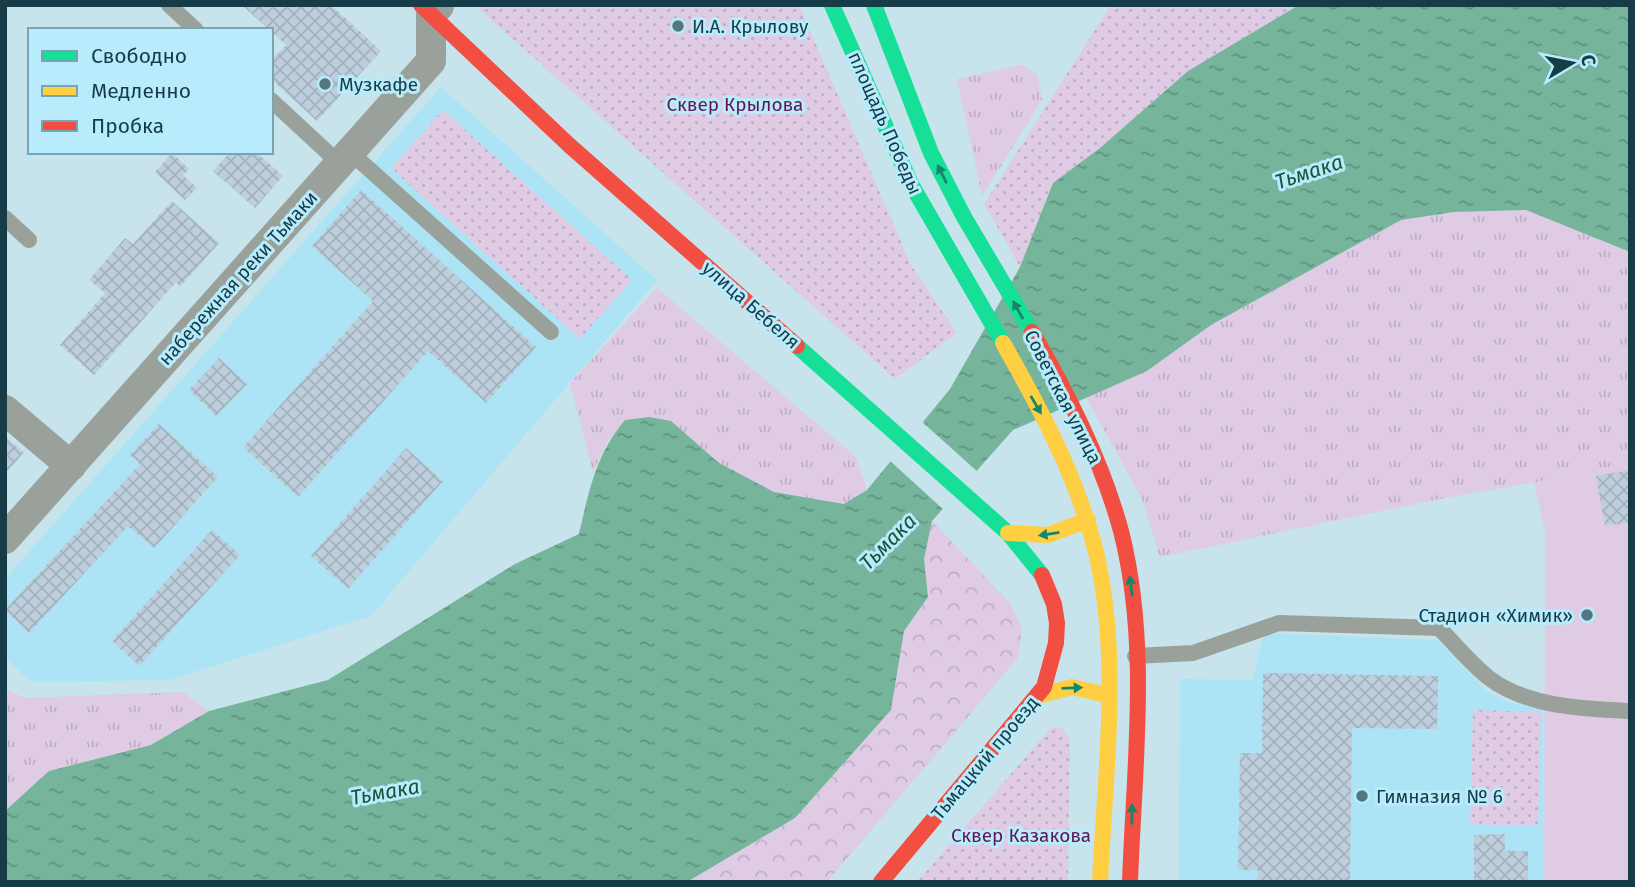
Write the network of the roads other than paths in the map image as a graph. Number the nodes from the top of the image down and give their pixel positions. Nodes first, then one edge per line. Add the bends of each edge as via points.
1 (169, 5) edge
2 (832, 5) edge
3 (874, 5) edge
4 (430, 8) edge
5 (897, 19) dead end
6 (194, 28) edge
7 (273, 102) edge
8 (922, 128) junction
9 (345, 158) junction
10 (5, 218) edge
11 (966, 218) joint
12 (941, 239) joint
13 (29, 240) dead end
14 (551, 332) dead end
15 (5, 410) edge
16 (71, 466) junction
17 (1088, 520) junction
18 (1008, 533) junction
19 (5, 539) edge
20 (1057, 619) joint
21 (1135, 656) junction
22 (1106, 695) junction
23 (1038, 696) junction
24 (1630, 711) edge
25 (881, 882) edge
26 (1100, 882) edge
27 (1130, 882) edge

1 - 6 lane
2 - 12 main road, площадь Победы via 890,139
3 - 8 main road, площадь Победы
4 - 9 street, набережная реки Тьмаки via 431,61
4 - 18 main road, улица Бебеля via 569,145
5 - 8 main road, площадь Победы
7 - 9 lane
11 -> 8 main road, площадь Победы
9 - 14 lane
9 - 16 street, набережная реки Тьмаки
10 - 13 lane
21 -> 11 main road, Советская улица via 1129,574 1105,480 1071,404
12 -> 17 main road, Советская улица via 1048,426
15 - 16 street
16 - 19 street, набережная реки Тьмаки
17 -> 18 main road via 1048,536
17 - 22 main road, Советская улица via 1105,615
18 - 20 main road, улица Бебеля via 1042,572
20 - 23 main road, Тьмацкий проезд via 1053,662
21 - 24 lane via 1193,653 1279,623 1439,628 1489,678 1516,694
27 -> 21 main road, Советская улица
23 -> 22 main road via 1069,687
22 - 26 main road, Советская улица
23 - 25 main road, Тьмацкий проезд

